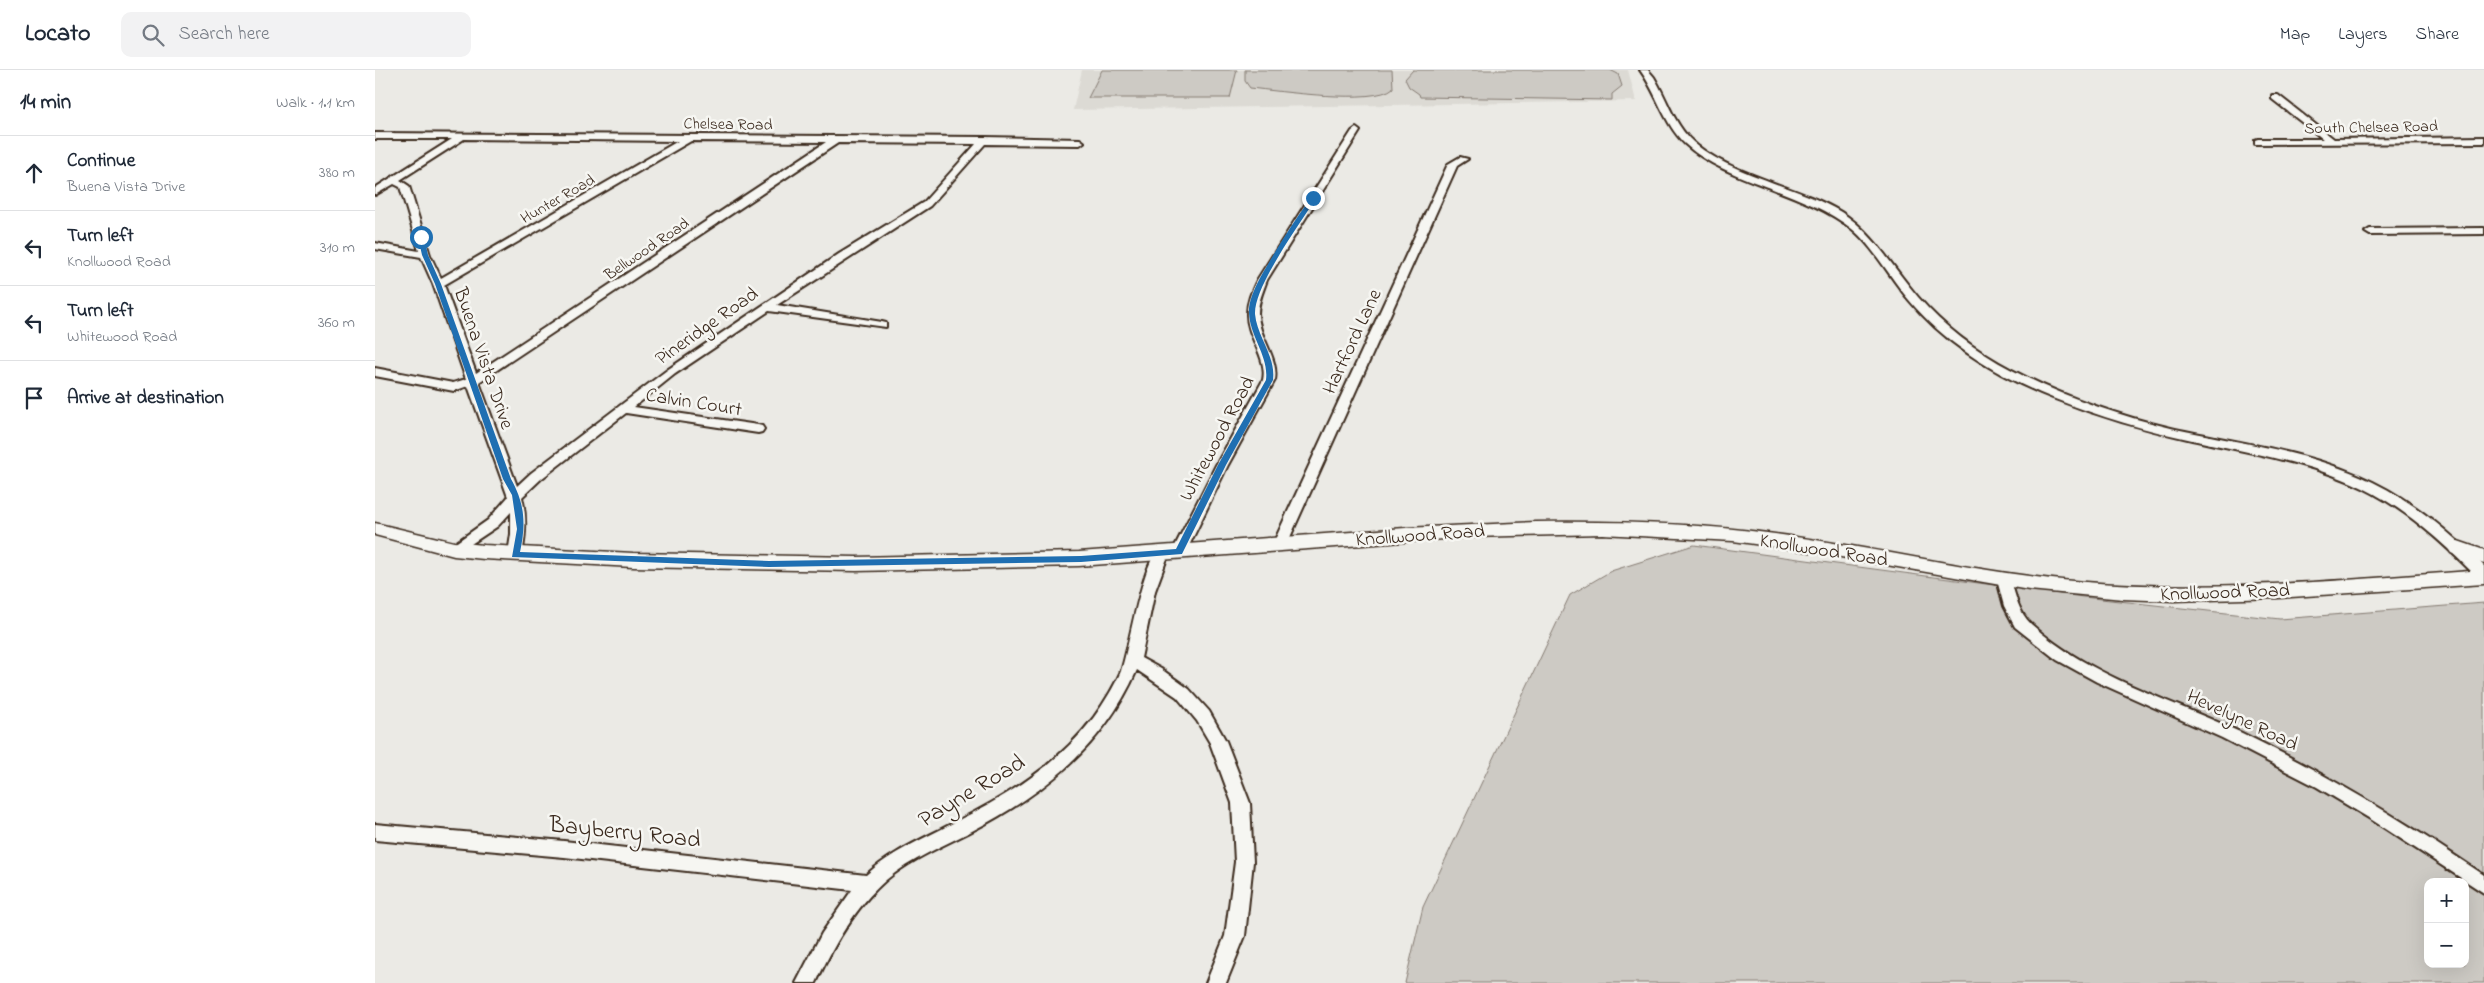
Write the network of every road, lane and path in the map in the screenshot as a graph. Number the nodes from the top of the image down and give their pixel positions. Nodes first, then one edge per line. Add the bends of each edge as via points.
1 (1644, 70) edge
2 (2275, 97) dead end
3 (1355, 131) dead end
4 (375, 136) edge
5 (463, 136) junction
6 (691, 138) junction
7 (837, 140) junction
8 (985, 140) junction
9 (2470, 140) junction
10 (2484, 140) edge
11 (1080, 142) dead end
12 (2259, 142) dead end
13 (2333, 142) junction
14 (2484, 149) edge
15 (1463, 159) dead end
16 (394, 180) junction
17 (375, 192) edge
18 (2484, 230) edge
19 (2370, 232) dead end
20 (375, 246) edge
21 (425, 255) junction
22 (438, 284) junction
23 (766, 307) junction
24 (882, 325) dead end
25 (375, 372) edge
26 (472, 381) junction
27 (624, 409) junction
28 (758, 429) dead end
29 (516, 495) junction
30 (375, 529) edge
31 (1280, 544) junction
32 (2458, 548) junction
33 (454, 549) junction
34 (1170, 552) junction
35 (515, 554) junction
36 (2484, 557) edge
37 (2484, 576) edge
38 (2004, 580) junction
39 (1132, 661) junction
40 (375, 832) edge
41 (870, 884) junction
42 (2484, 885) edge
43 (806, 983) edge
44 (1216, 983) edge

1 - 32 street via 1675,126 1693,146 1729,166 1816,201 1847,220 1859,229 1929,317 1991,363 2092,410 2170,431 2281,454 2327,468 2400,503
2 - 13 street
3 - 34 street, Whitewood Road via 1262,280 1252,312 1271,370 1269,380
4 - 5 street, Chelsea Road
5 - 6 street, Chelsea Road
5 - 16 street
6 - 7 street, Chelsea Road
6 - 22 street, Hunter Road
7 - 8 street, Chelsea Road
7 - 26 street, Bellwood Road
8 - 11 street, Chelsea Road
8 - 23 street, Pineridge Road via 927,204
9 - 10 street, South Chelsea Road
9 - 13 street, South Chelsea Road
9 - 14 street
12 - 13 street, South Chelsea Road
15 - 31 street, Hartford Lane via 1453,164
16 - 17 street
16 - 21 street, Buena Vista Drive via 404,186
18 - 19 street
20 - 21 street
21 - 22 street, Buena Vista Drive
22 - 26 street, Buena Vista Drive
23 - 24 street
23 - 27 street, Pineridge Road via 671,372
25 - 26 street via 453,386
26 - 29 street, Buena Vista Drive via 507,479
27 - 28 street, Calvin Court
27 - 29 street, Pineridge Road
29 - 33 street, Pineridge Road via 493,523
29 - 35 street, Buena Vista Drive via 521,529
30 - 33 main road, Knollwood Road
31 - 34 main road, Knollwood Road
31 - 38 main road, Knollwood Road via 1462,530 1676,530 1770,540
32 - 36 main road
32 - 37 street
33 - 35 main road, Knollwood Road
34 - 35 main road, Knollwood Road via 1081,559 854,564 715,563
34 - 39 street, Payne Road via 1147,596
37 - 38 main road, Knollwood Road via 2235,594 2070,588
38 - 42 street, Hevelyne Road via 2006,592 2023,626 2054,651 2116,686 2252,746 2330,786 2415,837
39 - 41 street, Payne Road via 1104,714 1072,752 1016,797 971,824 916,850
39 - 44 street via 1183,694 1203,716 1218,741 1241,803 1244,862 1235,936
40 - 41 street, Bayberry Road via 573,850
41 - 43 street, Payne Road via 830,935

